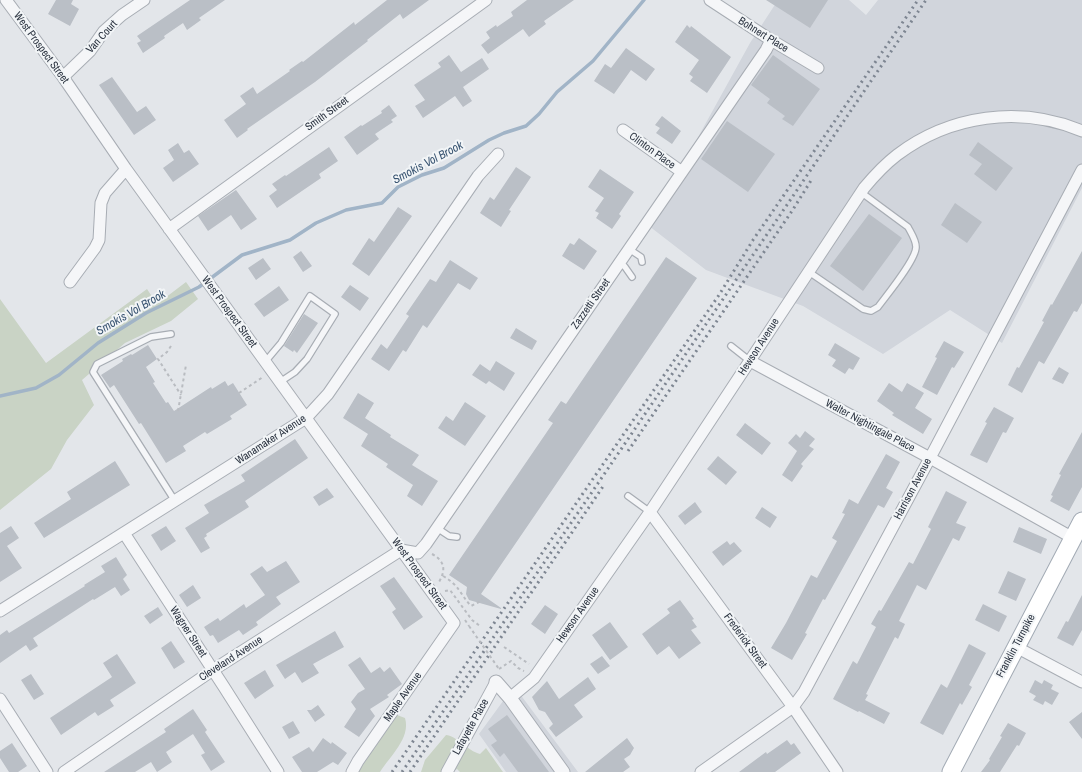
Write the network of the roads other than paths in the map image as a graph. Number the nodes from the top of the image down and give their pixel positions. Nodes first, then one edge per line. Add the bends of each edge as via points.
1 (144, 0) edge
2 (486, 0) edge
3 (710, 0) edge
4 (9, 4) edge
5 (771, 40) junction
6 (818, 68) dead end
7 (62, 77) junction
8 (622, 130) dead end
9 (1082, 131) edge
10 (498, 154) dead end
11 (126, 169) junction
12 (1082, 170) edge
13 (682, 172) junction
14 (862, 193) junction
15 (169, 229) junction
16 (629, 249) junction
17 (620, 262) junction
18 (642, 262) dead end
19 (809, 272) junction
20 (632, 277) dead end
21 (70, 282) dead end
22 (171, 334) dead end
23 (731, 346) dead end
24 (750, 361) junction
25 (265, 362) junction
26 (280, 382) junction
27 (306, 418) junction
28 (930, 458) junction
29 (628, 496) dead end
30 (175, 501) junction
31 (650, 512) junction
32 (1082, 521) edge
33 (437, 528) junction
34 (124, 533) junction
35 (457, 537) dead end
36 (1073, 538) junction
37 (401, 550) junction
38 (0, 611) edge
39 (454, 622) joint
40 (1016, 647) junction
41 (213, 670) junction
42 (496, 682) joint
43 (1082, 682) edge
44 (510, 698) junction
45 (0, 699) edge
46 (793, 707) junction
47 (47, 772) edge
48 (64, 772) edge
49 (278, 772) edge
50 (352, 772) edge
51 (447, 772) edge
52 (563, 772) edge
53 (702, 772) edge
54 (837, 772) edge
55 (951, 772) edge

1 - 7 street, Van Court via 104,31 90,51
2 - 15 street, Smith Street
3 - 5 street, Bohnert Place
4 - 7 street, West Prospect Street
5 - 6 street, Bohnert Place
5 - 13 street, Zazzetti Street
7 - 11 street, West Prospect Street
8 - 13 street, Clinton Place
9 - 14 street, Hewson Avenue via 1068,125 1021,116 980,118 958,124 934,132 914,143 879,171
10 - 27 street, Wanamaker Avenue via 478,176 328,394
11 - 15 street, West Prospect Street
11 - 21 street via 105,193 101,202 99,240
12 - 28 street, Harrison Avenue
13 - 16 street, Zazzetti Street
14 - 19 street, Hewson Avenue
14 - 19 lane via 908,227 916,248 912,259 878,307 871,310 863,309
15 - 25 street, West Prospect Street
16 - 17 street, Zazzetti Street
16 - 18 lane via 641,257
17 - 20 lane
17 - 33 street, Zazzetti Street
19 - 24 street, Hewson Avenue
22 - 30 lane via 151,336 97,364 93,372
23 - 24 lane
24 - 28 street, Walter Nightingale Place
24 - 31 street, Hewson Avenue
25 - 26 street, West Prospect Street
25 - 26 lane via 281,343 310,296 335,314 307,359 295,372
26 - 27 street, West Prospect Street
27 - 30 street, Wanamaker Avenue
27 - 37 street, West Prospect Street
28 - 36 street, Walter Nightingale Place
28 - 46 street, Harrison Avenue via 804,692
29 - 31 lane
30 - 34 street, Wanamaker Avenue
31 - 44 street, Hewson Avenue via 534,678
31 - 46 street, Frederick Street
32 - 36 main road, Franklin Turnpike
33 - 35 lane via 449,536
33 - 37 street, Zazzetti Street via 418,553
34 - 38 street, Wanamaker Avenue
34 - 41 street, Wagner Street
36 - 40 main road, Franklin Turnpike
37 - 39 street, West Prospect Street
37 - 41 street, Cleveland Avenue
39 - 50 street, Maple Avenue
40 - 43 street
40 - 55 main road, Franklin Turnpike
41 - 48 street, Cleveland Avenue
41 - 49 street, Wagner Street
42 - 44 street
42 - 51 street, Lafayette Place
44 - 52 street
45 - 47 street
46 - 53 street, Harrison Avenue
46 - 54 street, Frederick Street

